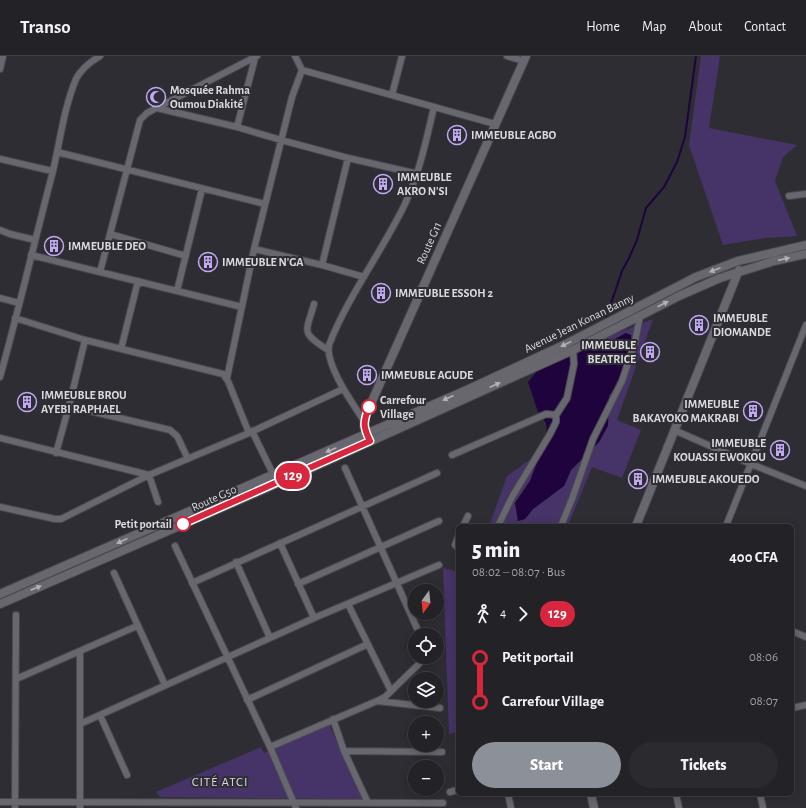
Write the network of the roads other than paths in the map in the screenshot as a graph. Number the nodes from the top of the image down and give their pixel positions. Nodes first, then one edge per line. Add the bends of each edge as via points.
1 (3, 56) edge
2 (100, 56) edge
3 (295, 56) edge
4 (402, 56) edge
5 (508, 56) edge
6 (256, 57) edge
7 (525, 58) edge
8 (0, 69) edge
9 (302, 70) junction
10 (392, 95) junction
11 (434, 107) junction
12 (158, 108) junction
13 (496, 124) junction
14 (237, 127) junction
15 (281, 140) junction
16 (57, 152) junction
17 (348, 158) junction
18 (0, 159) edge
19 (127, 170) junction
20 (52, 171) junction
21 (418, 174) junction
22 (202, 188) junction
23 (806, 194) edge
24 (788, 196) dead end
25 (265, 204) junction
26 (0, 230) edge
27 (110, 234) junction
28 (35, 240) junction
29 (806, 245) edge
30 (254, 249) junction
31 (806, 254) edge
32 (31, 255) junction
33 (186, 256) junction
34 (738, 261) junction
35 (322, 265) junction
36 (100, 272) junction
37 (739, 272) junction
38 (364, 277) junction
39 (138, 281) junction
40 (177, 291) junction
41 (0, 298) edge
42 (19, 303) junction
43 (314, 304) dead end
44 (242, 308) junction
45 (640, 316) junction
46 (15, 318) junction
47 (806, 325) edge
48 (85, 340) junction
49 (121, 349) junction
50 (328, 350) junction
51 (573, 350) junction
52 (1, 370) edge
53 (0, 377) edge
54 (227, 378) junction
55 (342, 389) junction
56 (69, 406) junction
57 (556, 416) junction
58 (364, 421) junction
59 (674, 430) junction
60 (250, 432) junction
61 (0, 438) edge
62 (369, 438) junction
63 (56, 453) junction
64 (452, 455) dead end
65 (188, 459) junction
66 (751, 464) junction
67 (345, 468) dead end
68 (437, 473) dead end
69 (273, 474) junction
70 (149, 476) junction
71 (806, 486) edge
72 (158, 502) dead end
73 (0, 506) edge
74 (362, 506) junction
75 (468, 516) dead end
76 (439, 521) dead end
77 (464, 524) edge
78 (499, 524) edge
79 (562, 524) edge
80 (637, 524) edge
81 (727, 524) edge
82 (280, 543) junction
83 (175, 546) dead end
84 (380, 547) junction
85 (236, 562) junction
86 (439, 565) dead end
87 (114, 573) dead end
88 (192, 582) junction
89 (298, 584) junction
90 (396, 584) junction
91 (0, 594) edge
92 (0, 604) edge
93 (348, 604) junction
94 (16, 615) dead end
95 (314, 618) junction
96 (137, 626) junction
97 (417, 628) edge
98 (794, 632) edge
99 (806, 637) edge
100 (270, 638) junction
101 (368, 644) junction
102 (80, 652) junction
103 (227, 658) junction
104 (419, 664) edge
105 (16, 679) junction
106 (165, 685) junction
107 (390, 691) junction
108 (247, 700) junction
109 (377, 701) junction
110 (408, 704) edge
111 (806, 705) edge
112 (794, 708) edge
113 (100, 715) junction
114 (332, 720) junction
115 (80, 724) junction
116 (270, 747) junction
117 (344, 751) junction
118 (408, 752) edge
119 (127, 775) dead end
120 (456, 790) edge
121 (450, 792) dead end
122 (508, 796) edge
123 (591, 796) edge
124 (676, 796) edge
125 (760, 796) edge
126 (0, 802) edge
127 (368, 803) junction
128 (443, 803) dead end
129 (15, 805) edge
130 (80, 805) edge
131 (146, 805) edge
132 (239, 805) edge
133 (295, 805) edge
134 (511, 808) edge
135 (594, 808) edge
136 (679, 808) edge
137 (763, 808) edge

1 - 8 street
2 - 16 street via 90,62 77,78
3 - 9 street
4 - 10 street
5 - 7 street
6 - 12 street
6 - 14 street
7 - 13 street, Route G11
9 - 10 street
9 - 15 street
10 - 11 street
11 - 13 street
11 - 21 street
12 - 14 street
12 - 19 street via 140,120
13 - 58 street, Route G11
14 - 15 street
15 - 17 street
15 - 25 street
16 - 19 street
16 - 20 street
17 - 21 street
17 - 35 street
18 - 20 street
19 - 22 street
19 - 27 street
20 - 28 street
21 - 38 street via 405,205
22 - 25 street
22 - 33 street
23 - 24 street
25 - 30 street
26 - 28 street
27 - 33 street
27 - 36 street
28 - 32 street
29 - 34 street, Avenue Jean Konan Banny
30 - 35 street
30 - 44 street
37 -> 31 street, Avenue Jean Konan Banny
32 - 36 street
32 - 42 street
33 - 40 street
34 - 37 street
34 -> 62 street, Avenue Jean Konan Banny via 696,277 532,360
35 - 38 street
36 - 39 street
45 -> 37 street, Avenue Jean Konan Banny via 720,278
37 - 59 street
38 - 50 street
39 - 40 street
39 - 49 street
40 - 44 street
41 - 42 street
42 - 46 street
43 - 50 street via 307,333
44 - 54 street
45 - 51 street, Avenue Jean Konan Banny
45 - 79 street via 635,342 622,381 593,439
46 - 48 street
46 - 52 street
47 - 66 street
48 - 49 street
48 - 56 street
49 - 54 street via 219,372
50 - 55 street
51 - 57 street via 574,364 567,398
62 -> 51 street, Avenue Jean Konan Banny
52 - 53 street
54 - 60 street
55 - 58 street
55 - 60 street
56 - 63 street
56 - 65 street via 170,430 177,436
57 - 64 street via 546,414
57 - 78 street via 550,434
58 - 62 street
59 - 66 street
59 - 80 street
60 - 65 street
60 - 69 street
61 - 63 street
62 -> 69 street, Route G50
92 -> 62 street, Route G50 via 278,483
63 - 70 street
65 - 70 street
66 - 71 street
66 - 81 street
67 - 74 street
68 - 74 street
69 -> 91 street, Route G50
70 - 72 street
70 - 73 street via 61,519
74 - 82 street
74 - 84 street
75 - 77 street
76 - 84 street
82 - 85 street
82 - 89 street
83 - 88 street
84 - 89 street
84 - 90 street
85 - 88 street
85 - 100 street
86 - 90 street
87 - 96 street
88 - 103 street
89 - 95 street
90 - 93 street
90 - 97 street
93 - 95 street
93 - 101 street
94 - 105 street
95 - 100 street
96 - 102 street
96 - 106 street
98 - 99 street
100 - 103 street
101 - 107 street
101 - 108 street
102 - 105 street
102 - 115 street
103 - 106 street
103 - 108 street
104 - 107 street
105 - 129 street
106 - 113 street
107 - 109 street
108 - 116 street
109 - 110 street
109 - 114 street
111 - 112 street
113 - 115 street
113 - 119 street
114 - 116 street
114 - 117 street
115 - 130 street
116 - 133 street
117 - 118 street
117 - 127 street
120 - 121 street
122 - 134 street
123 - 135 street
124 - 136 street
125 - 137 street
126 - 129 street
127 - 128 street
127 - 133 street
129 - 130 street
130 - 131 street
131 - 132 street
132 - 133 street

